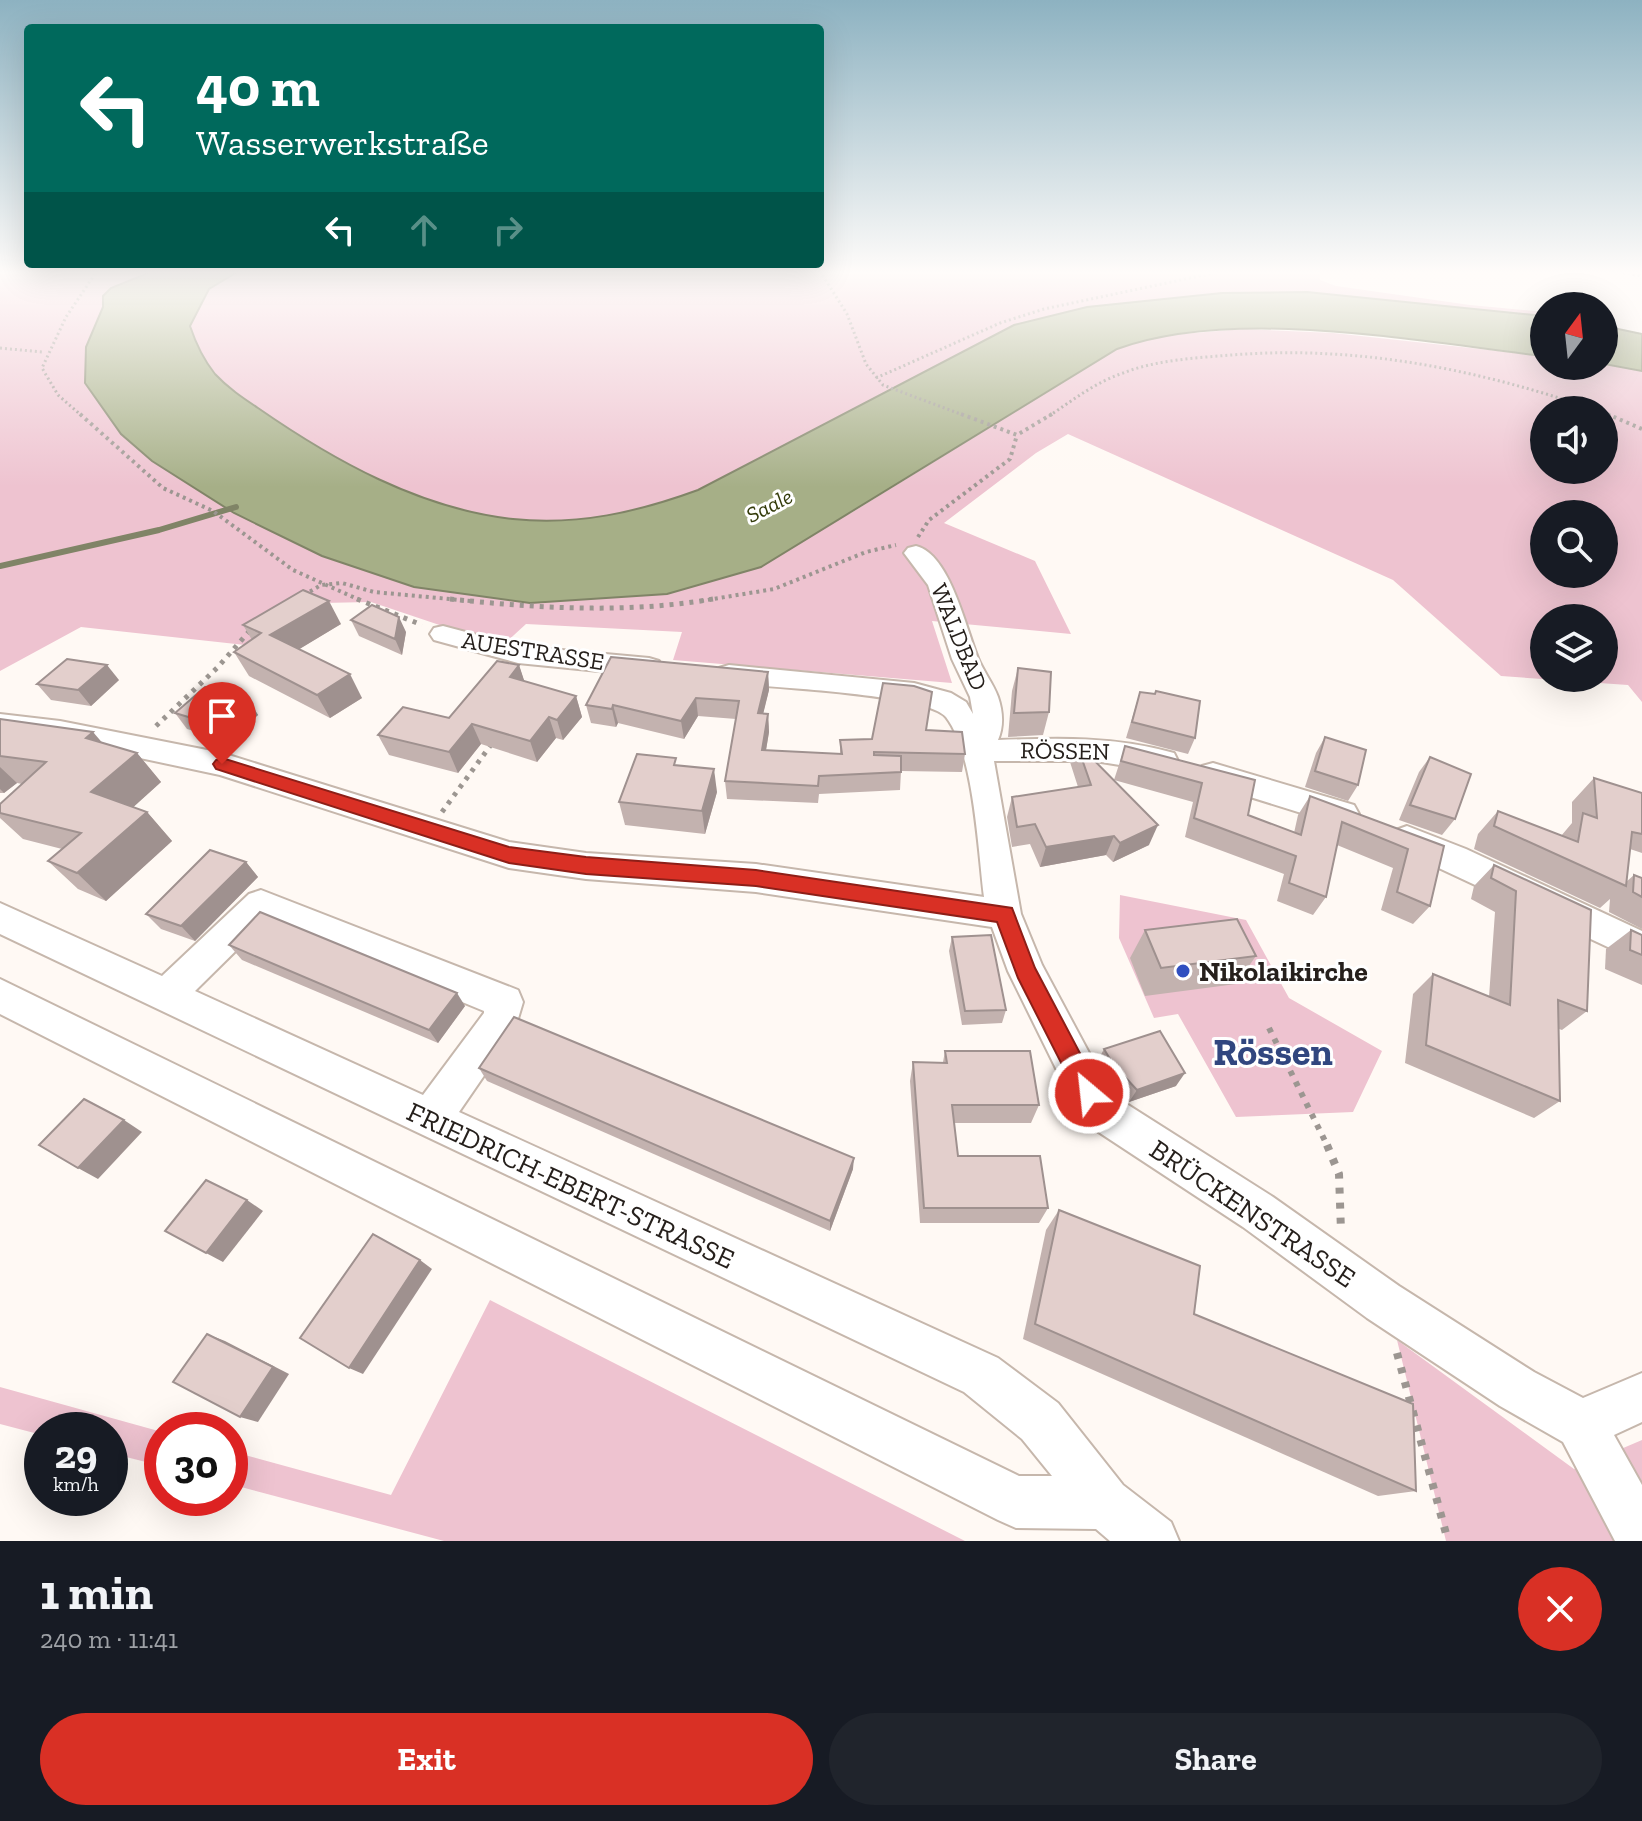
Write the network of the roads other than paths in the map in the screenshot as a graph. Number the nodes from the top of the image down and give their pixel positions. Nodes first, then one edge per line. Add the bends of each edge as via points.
1 (916, 547) road end
2 (443, 634) road end
3 (678, 669) edge
4 (708, 672) edge
5 (0, 724) edge
6 (984, 738) junction
7 (1004, 914) junction
8 (0, 918) edge
9 (1642, 948) edge
10 (167, 995) junction
11 (0, 996) edge
12 (430, 1119) junction
13 (1642, 1397) edge
14 (1581, 1424) junction
15 (1105, 1503) junction
16 (1642, 1538) edge
17 (1152, 1541) edge

1 - 6 street, WALDBAD via 940,584 984,697
2 - 3 street, AUESTRASSE via 471,646 514,653
4 - 6 street via 914,692 956,709
5 - 7 street via 222,764 509,855 756,878
6 - 7 street, BRÜCKENSTRASSE
6 - 9 street, RÖSSEN via 1131,752 1327,808 1454,858
7 - 14 street, BRÜCKENSTRASSE via 1056,1031 1089,1093 1104,1109 1383,1302
8 - 10 street, FRIEDRICH-EBERT-STRASSE
10 - 12 street, FRIEDRICH-EBERT-STRASSE
10 - 12 street via 261,904 505,1002 501,1020
11 - 15 street via 1016,1502
12 - 15 street, FRIEDRICH-EBERT-STRASSE via 981,1375 1040,1421
13 - 14 street
14 - 16 street
15 - 17 street, FRIEDRICH-EBERT-STRASSE

